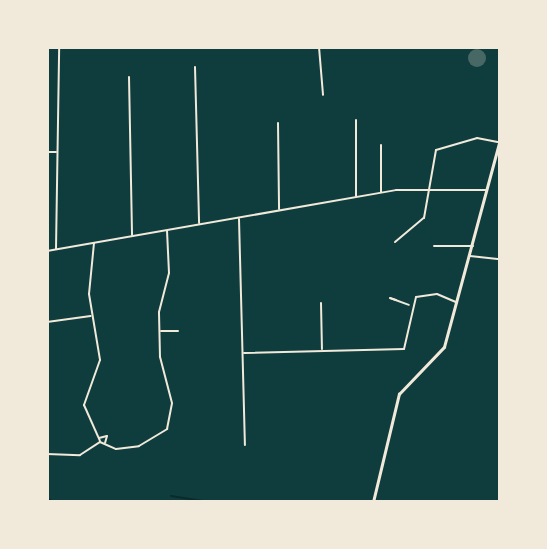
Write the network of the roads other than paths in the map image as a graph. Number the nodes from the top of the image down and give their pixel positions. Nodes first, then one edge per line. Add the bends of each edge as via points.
1 (59, 47) edge
2 (320, 47) edge
3 (195, 67) dead end
4 (129, 77) dead end
5 (323, 94) dead end
6 (356, 120) dead end
7 (278, 123) dead end
8 (499, 141) edge
9 (381, 145) dead end
10 (47, 152) edge
11 (58, 152) junction
12 (431, 188) junction
13 (487, 190) junction
14 (381, 193) junction
15 (356, 197) junction
16 (279, 210) junction
17 (239, 217) junction
18 (199, 224) junction
19 (167, 230) junction
20 (133, 236) junction
21 (395, 242) dead end
22 (94, 243) junction
23 (433, 246) dead end
24 (473, 246) junction
25 (56, 250) junction
26 (47, 251) edge
27 (470, 256) junction
28 (500, 259) edge
29 (396, 300) dead end
30 (457, 302) junction
31 (321, 303) dead end
32 (410, 306) junction
33 (92, 316) junction
34 (47, 322) edge
35 (160, 331) junction
36 (178, 331) dead end
37 (322, 350) junction
38 (244, 353) junction
39 (99, 441) junction
40 (104, 444) junction
41 (245, 446) dead end
42 (47, 454) edge
43 (373, 502) edge

1 - 11 street
2 - 5 street
3 - 18 street
4 - 20 street
6 - 15 street
7 - 16 street
8 - 12 street via 477,138 440,147
8 - 13 street
9 - 14 street
10 - 11 street
11 - 25 street
12 - 13 street
12 - 14 street
12 - 21 street via 419,226
13 - 24 street
14 - 15 street
15 - 16 street
16 - 17 street
17 - 18 street
17 - 38 street
18 - 19 street
19 - 20 street
19 - 35 street
20 - 22 street
22 - 25 street
22 - 33 street
23 - 24 street
24 - 27 street
25 - 26 street
27 - 28 street
27 - 30 street
29 - 32 street
30 - 32 street via 430,293
30 - 43 street via 441,355 395,401
31 - 37 street
32 - 37 street via 404,349
33 - 34 street
33 - 39 street via 100,360 83,405
35 - 36 street
35 - 40 street via 172,403 167,429 139,446
37 - 38 street
38 - 41 street
39 - 40 street
39 - 40 street via 106,435
39 - 42 street via 80,455

